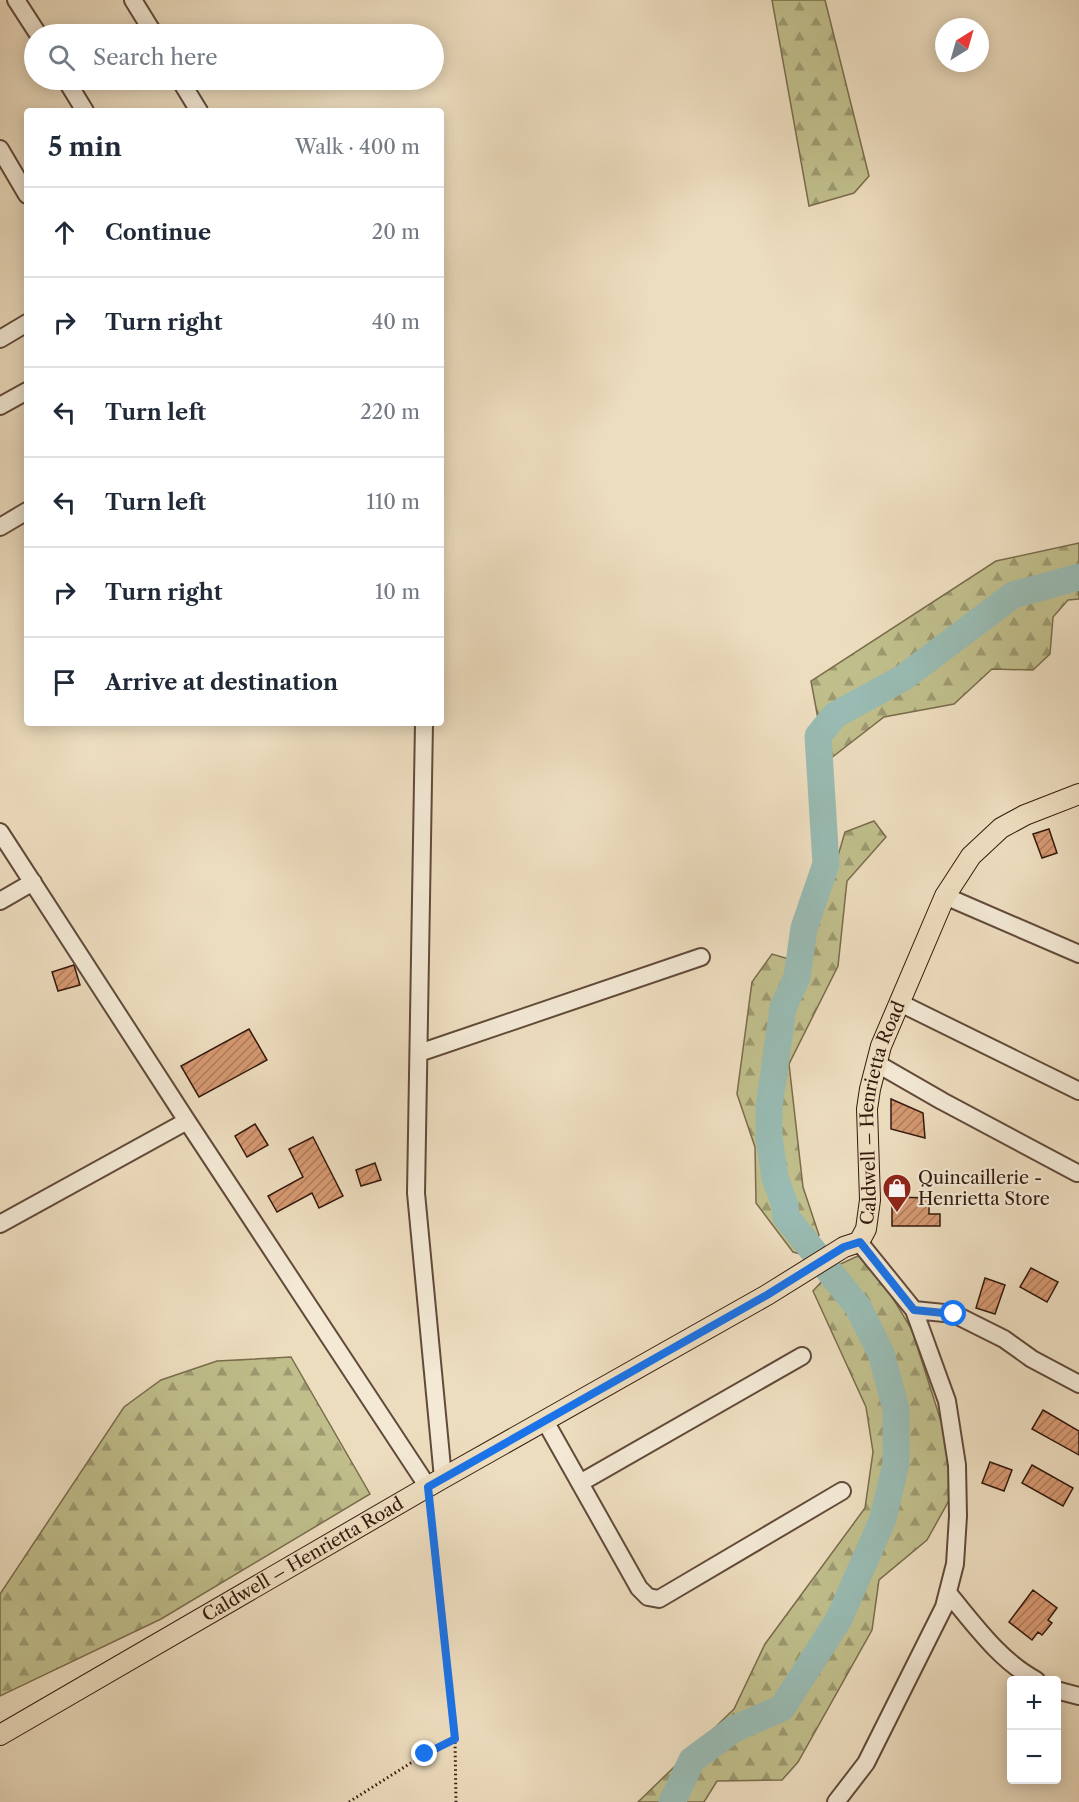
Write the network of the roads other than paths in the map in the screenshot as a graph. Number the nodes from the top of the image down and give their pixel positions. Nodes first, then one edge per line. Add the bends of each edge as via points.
1 (16, 0) edge
2 (133, 0) edge
3 (32, 24) edge
4 (148, 24) edge
5 (72, 90) edge
6 (186, 90) edge
7 (83, 108) edge
8 (197, 108) edge
9 (0, 149) edge
10 (24, 190) edge
11 (24, 325) edge
12 (0, 339) edge
13 (24, 393) edge
14 (0, 406) edge
15 (24, 513) edge
16 (0, 527) edge
17 (424, 726) edge
18 (1079, 794) edge
19 (0, 832) edge
20 (33, 882) junction
21 (945, 896) junction
22 (0, 901) edge
23 (1079, 954) edge
24 (701, 957) dead end
25 (900, 1003) junction
26 (419, 1053) junction
27 (876, 1064) junction
28 (1079, 1091) edge
29 (187, 1121) junction
30 (1077, 1173) dead end
31 (0, 1224) edge
32 (852, 1244) junction
33 (914, 1310) junction
34 (802, 1356) dead end
35 (1079, 1384) edge
36 (545, 1421) junction
37 (580, 1482) junction
38 (435, 1483) junction
39 (842, 1491) dead end
40 (948, 1593) junction
41 (1028, 1676) edge
42 (1061, 1691) edge
43 (1079, 1696) edge
44 (0, 1735) edge
45 (836, 1802) edge

1 - 3 street
2 - 4 street
5 - 7 street
6 - 8 street
9 - 10 street
11 - 12 street
13 - 14 street
15 - 16 street
17 - 26 street
18 - 21 main road, Caldwell – Henrietta Road via 1001,828 971,856
19 - 20 street
20 - 22 street
20 - 29 street
21 - 23 street
21 - 25 main road, Caldwell – Henrietta Road
24 - 26 street
25 - 27 main road, Caldwell – Henrietta Road
25 - 28 street
26 - 38 street via 416,1193
27 - 30 street
27 - 32 main road, Caldwell – Henrietta Road via 867,1109 870,1200 866,1229
29 - 31 street
29 - 38 street
32 - 33 street
32 - 36 main road, Caldwell – Henrietta Road
33 - 35 street via 954,1314
33 - 40 street via 947,1401 957,1465 955,1564
34 - 37 street
36 - 37 street
36 - 38 main road, Caldwell – Henrietta Road
37 - 39 street via 639,1588 648,1597 659,1599
38 - 44 main road, Caldwell – Henrietta Road
40 - 41 street via 979,1631
40 - 45 street via 866,1763
42 - 43 street

